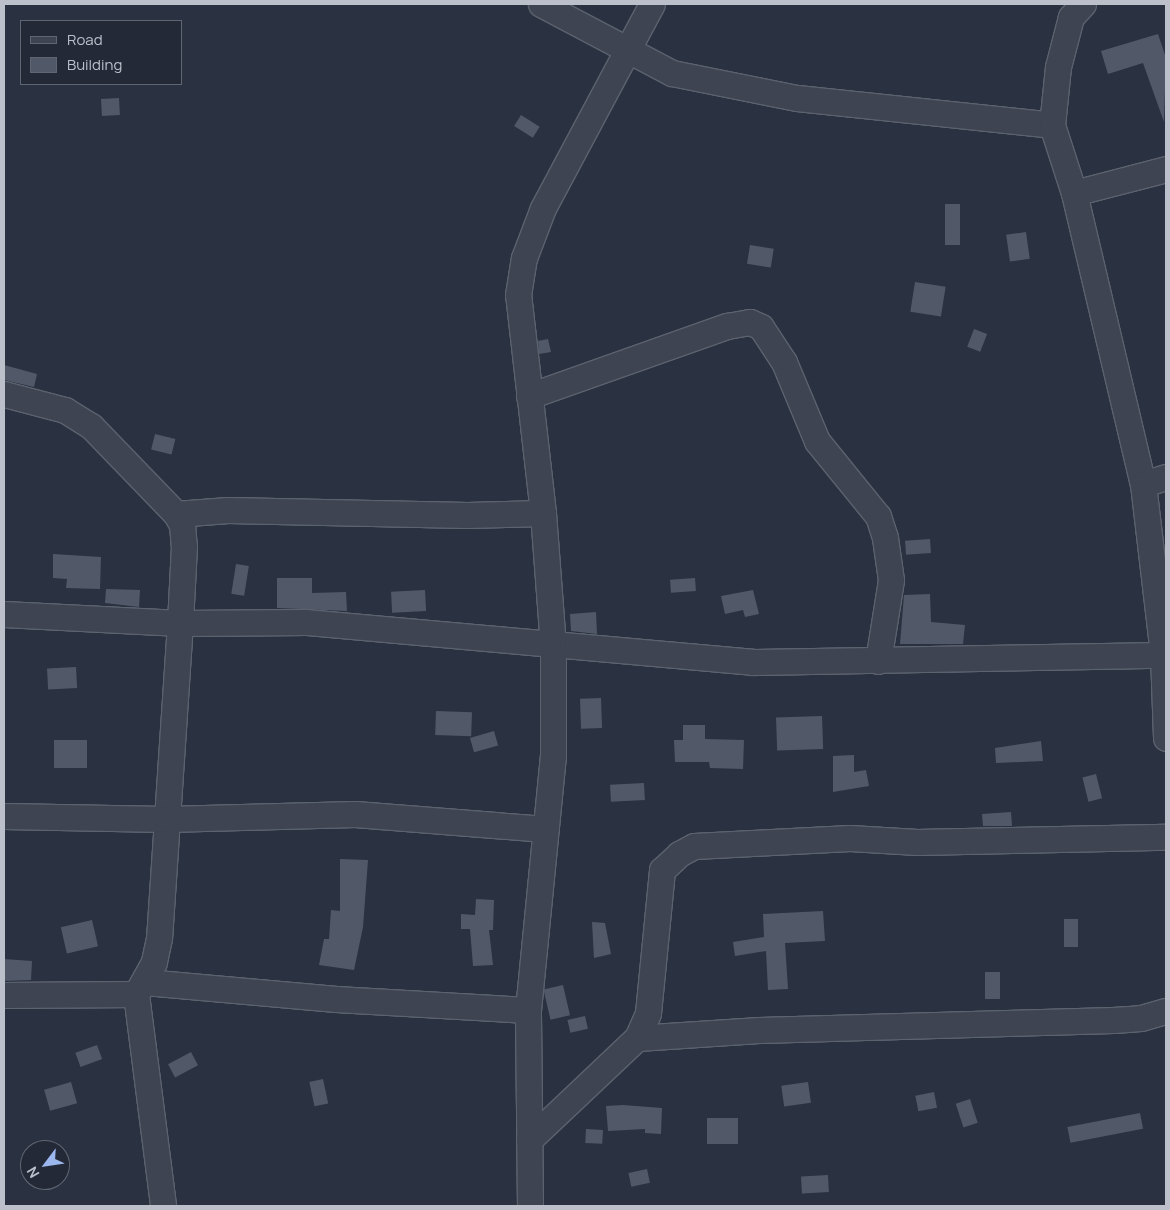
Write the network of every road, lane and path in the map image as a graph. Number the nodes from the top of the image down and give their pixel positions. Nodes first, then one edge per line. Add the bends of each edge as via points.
1 (541, 4) edge
2 (652, 4) edge
3 (1083, 4) edge
4 (628, 52) junction
5 (1052, 125) junction
6 (1166, 169) edge
7 (1074, 193) junction
8 (4, 394) edge
9 (529, 396) junction
10 (1155, 480) edge
11 (542, 513) junction
12 (176, 514) junction
13 (4, 614) edge
14 (180, 623) junction
15 (553, 646) junction
16 (1163, 655) junction
17 (878, 661) junction
18 (1166, 738) edge
19 (4, 816) edge
20 (166, 819) junction
21 (545, 829) junction
22 (1166, 837) edge
23 (141, 988) junction
24 (4, 995) edge
25 (528, 1010) junction
26 (1166, 1011) edge
27 (637, 1038) junction
28 (529, 1140) junction
29 (163, 1206) edge
30 (530, 1206) edge

1 - 4 street
2 - 4 street
3 - 5 street via 1072,17 1058,66
4 - 5 street via 672,73 798,98
4 - 9 street via 543,208 524,258 518,315
5 - 7 street
6 - 7 street
7 - 10 street
8 - 12 street via 65,410 90,426
9 - 11 street
9 - 17 street via 727,326 750,322 761,326 784,362 817,441 878,516 891,580
10 - 16 street
11 - 12 street via 228,510
11 - 15 street
12 - 14 street via 182,525 184,546
13 - 14 street
14 - 15 street via 306,622
14 - 20 street
15 - 17 street via 753,662
15 - 21 street via 553,756
16 - 17 street
16 - 18 street
19 - 20 street
20 - 21 street via 354,814
20 - 23 street via 159,938
21 - 25 street
22 - 27 street via 917,842 850,838 694,846 679,854 662,870 648,1013
23 - 24 street
23 - 25 street
23 - 29 street
25 - 28 street
26 - 27 street via 1142,1018 1113,1020 759,1030
27 - 28 street
28 - 30 street

